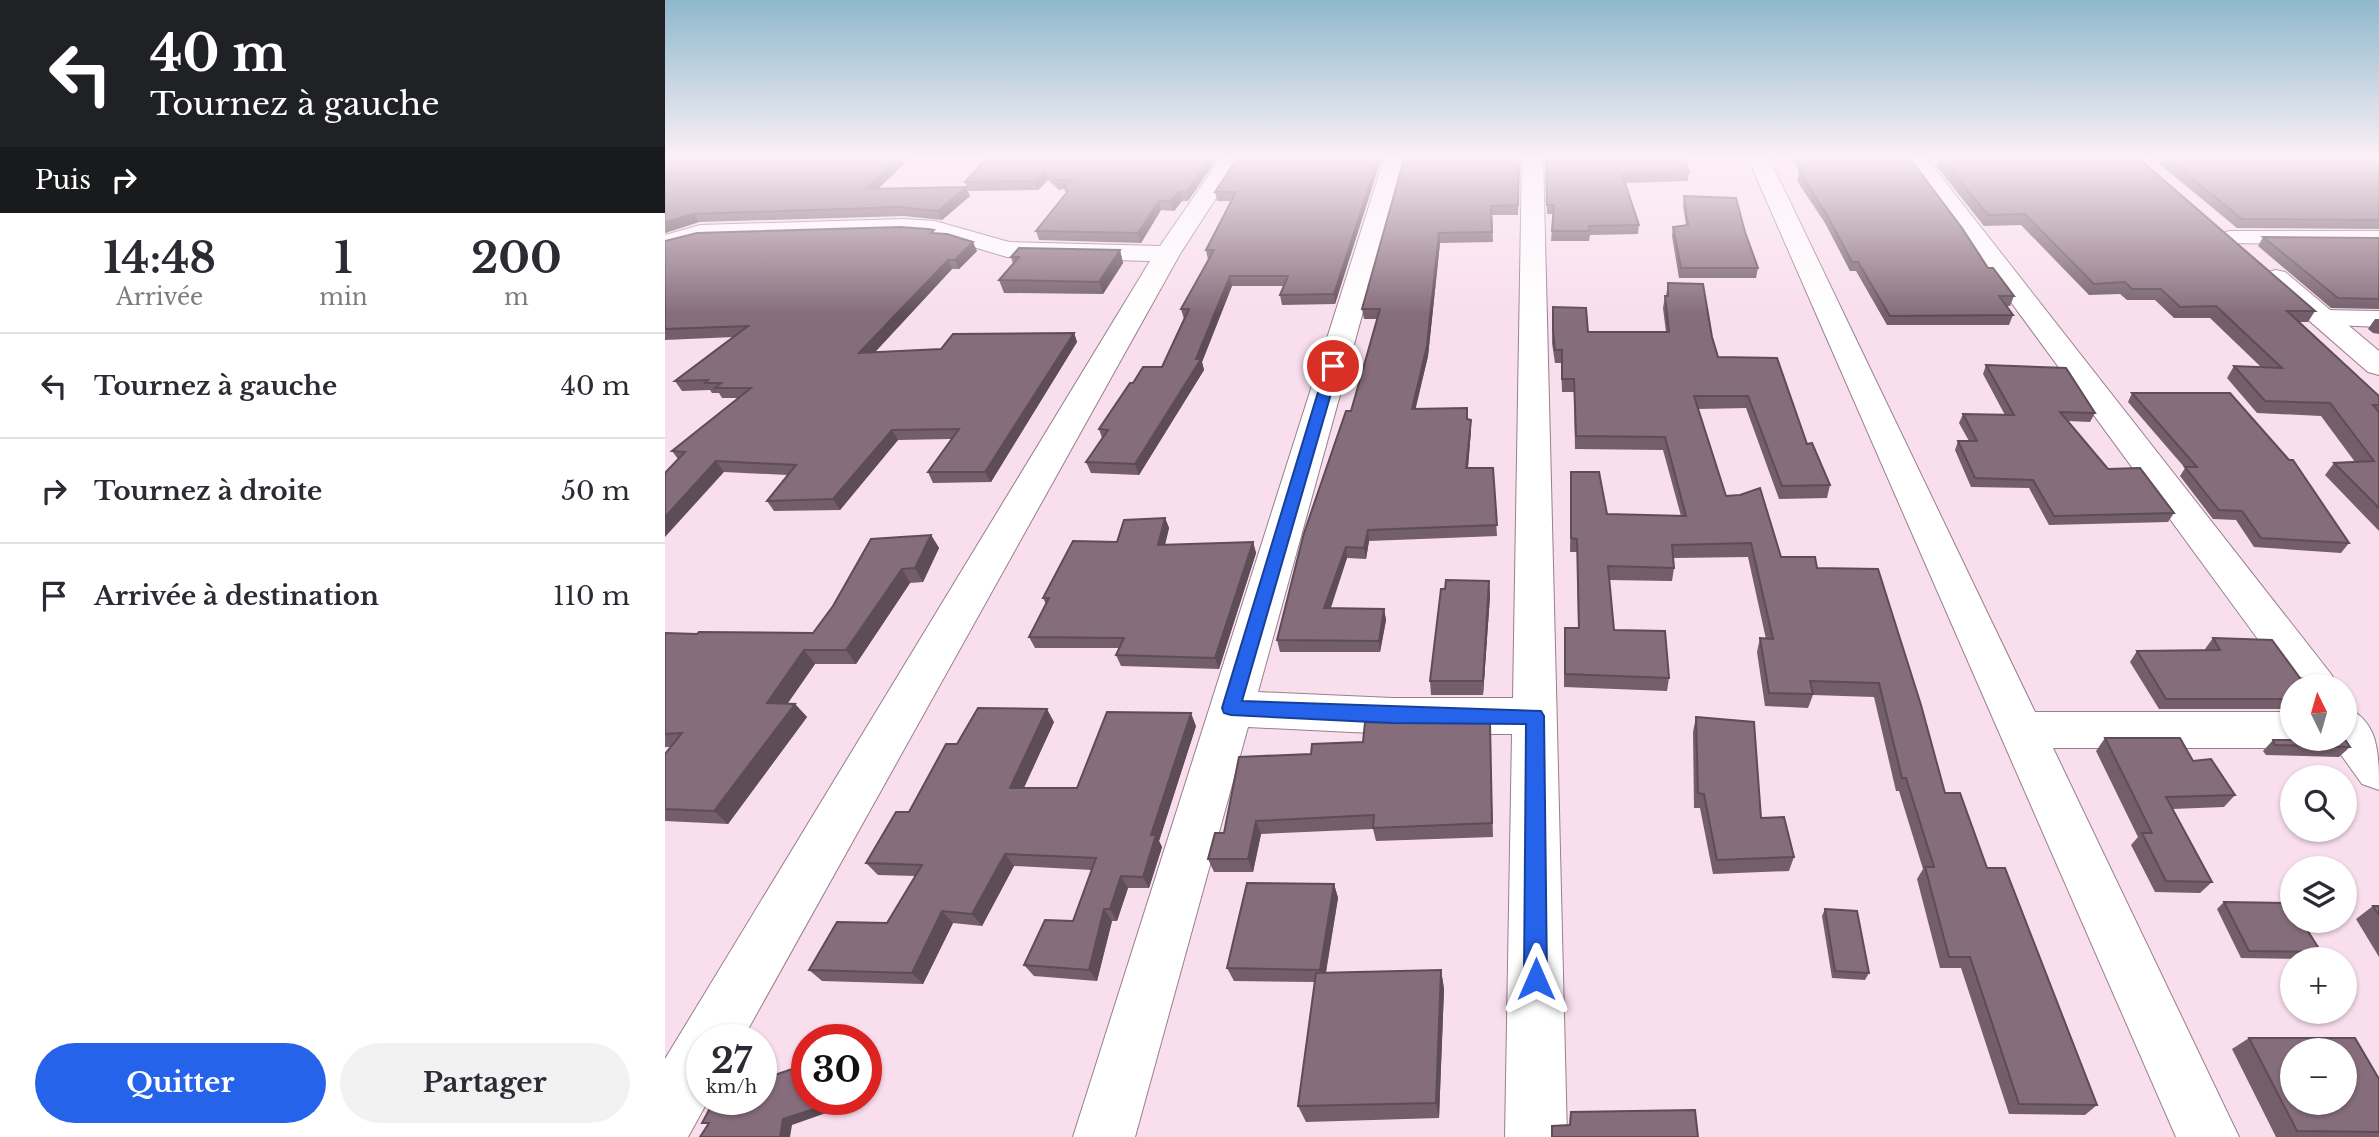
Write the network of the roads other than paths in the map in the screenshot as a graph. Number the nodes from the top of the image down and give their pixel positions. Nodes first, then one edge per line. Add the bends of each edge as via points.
1 (1197, 209) edge
2 (1379, 209) edge
3 (1533, 209) edge
4 (1781, 209) edge
5 (1963, 209) edge
6 (2210, 220) edge
7 (2230, 238) junction
8 (2379, 238) edge
9 (665, 243) edge
10 (1167, 254) junction
11 (2323, 318) junction
12 (2379, 319) edge
13 (2379, 366) edge
14 (2307, 674) edge
15 (1231, 708) junction
16 (1535, 716) junction
17 (2019, 730) junction
18 (2280, 730) edge
19 (2357, 742) edge
20 (2379, 770) edge
21 (719, 1024) edge
22 (686, 1081) edge
23 (665, 1117) edge
24 (1104, 1137) edge
25 (1536, 1137) edge
26 (2208, 1137) edge

1 - 10 street
2 - 15 street
3 - 16 street
4 - 17 street
5 - 14 street
6 - 7 street
7 - 8 street
7 - 11 street
9 - 10 street via 701,232 904,226 935,228 1007,249
10 - 21 street
11 - 12 street
11 - 13 street
15 - 16 street via 1392,716
15 - 24 street
16 - 25 street
17 - 18 street
17 - 26 street
19 - 20 street
22 - 23 street

